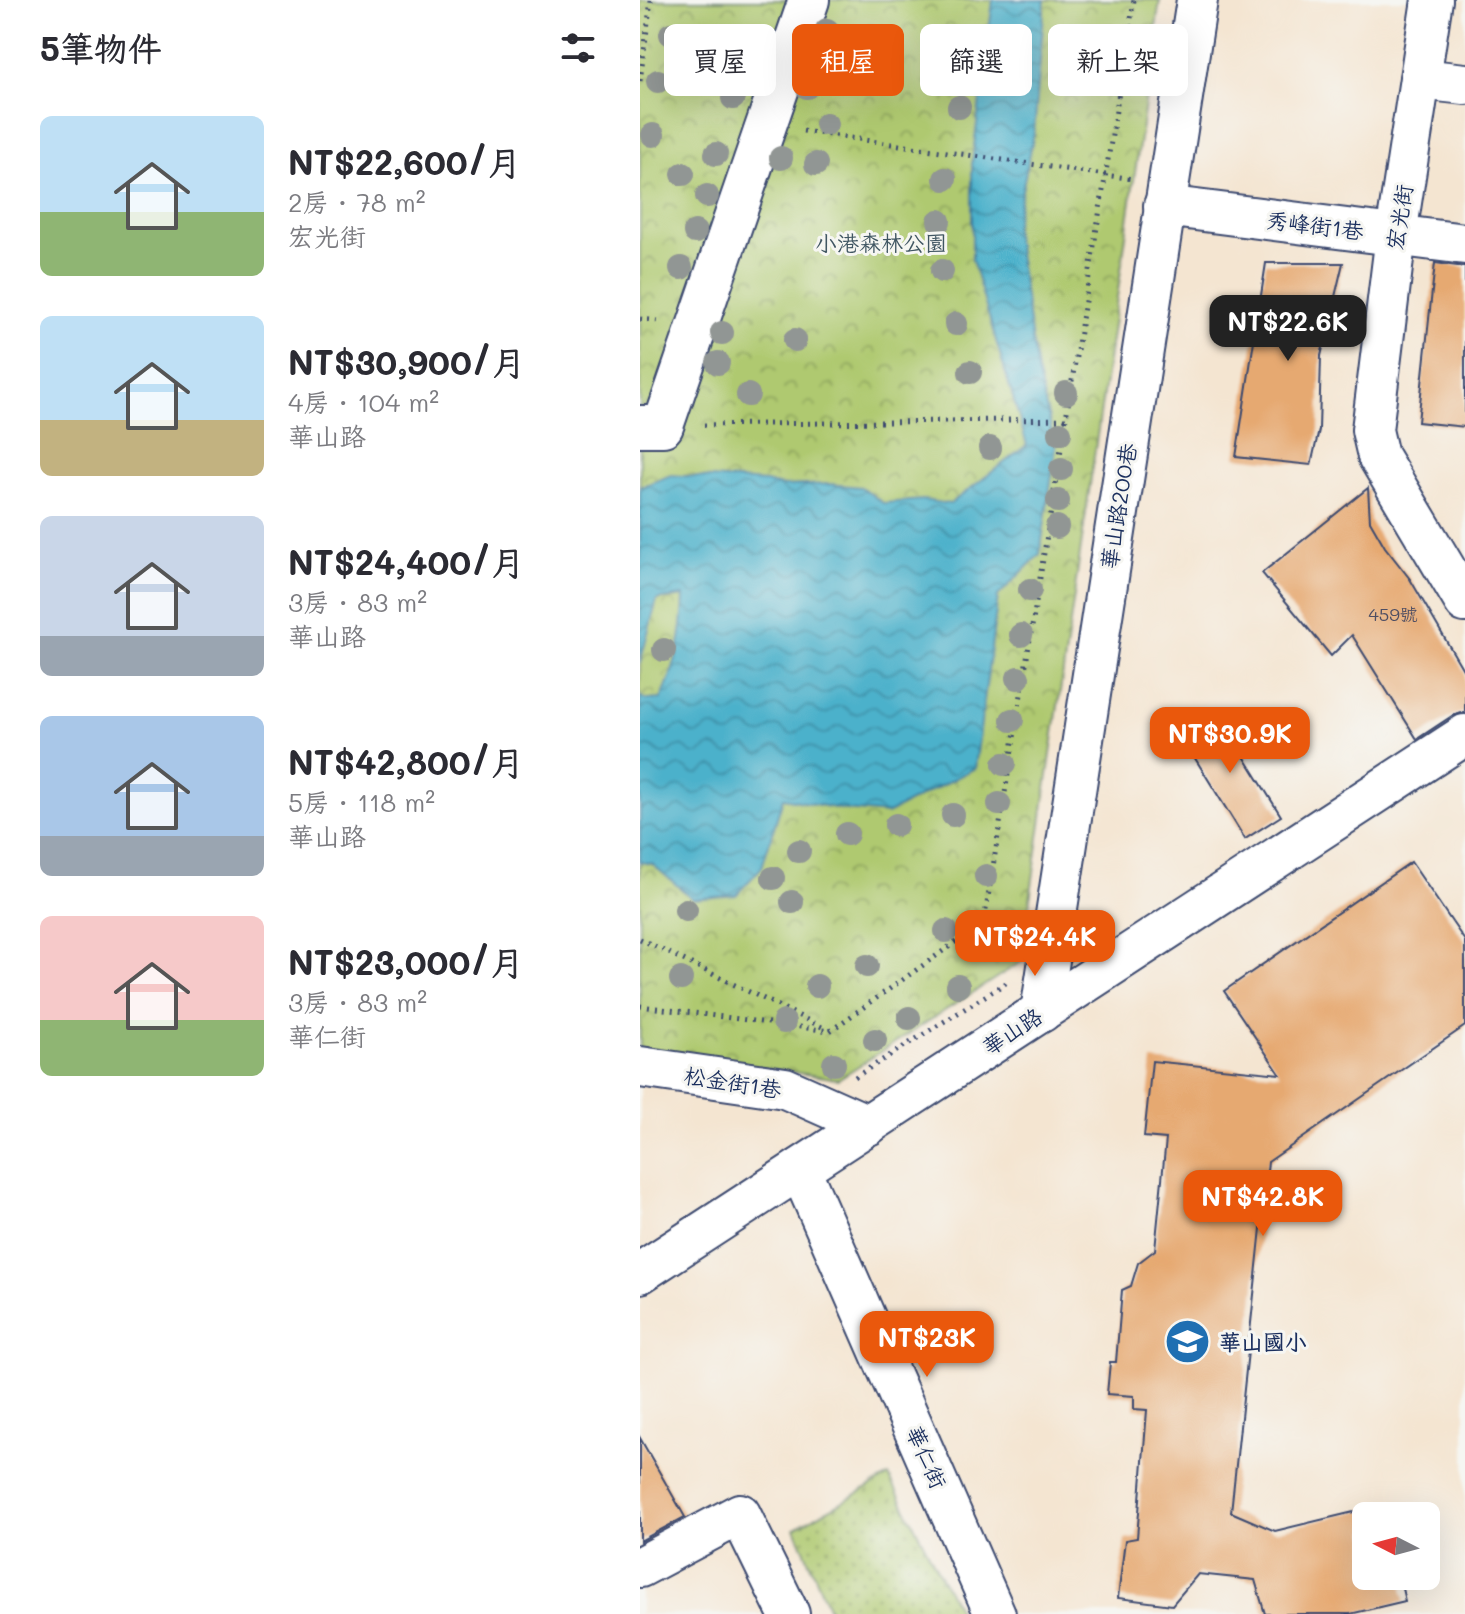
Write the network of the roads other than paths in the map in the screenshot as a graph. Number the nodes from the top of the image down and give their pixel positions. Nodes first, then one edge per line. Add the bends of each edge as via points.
1 (809, 0) edge
2 (1197, 0) edge
3 (1432, 0) edge
4 (1420, 79) junction
5 (1465, 84) edge
6 (1166, 195) junction
7 (1396, 235) junction
8 (1465, 244) edge
9 (651, 426) edge
10 (1465, 602) edge
11 (1465, 735) edge
12 (1041, 1012) junction
13 (640, 1067) edge
14 (868, 1125) junction
15 (800, 1169) junction
16 (640, 1273) edge
17 (640, 1567) edge
18 (789, 1614) edge
19 (995, 1614) edge

1 - 9 street
2 - 6 street, 華山路200巷
3 - 4 street, 宏光街
4 - 5 street
4 - 7 street, 宏光街
6 - 7 street, 秀峰街1巷
6 - 12 street, 華山路200巷
7 - 8 street, 秀峰街1巷
7 - 10 street, 宏光街 via 1372,430 1378,456
11 - 12 street, 華山路
12 - 14 street, 華山路
13 - 14 street, 松金街1巷 via 785,1088
14 - 15 street, 華山路
15 - 16 street, 華山路
15 - 19 street, 華仁街
17 - 18 street via 740,1514

